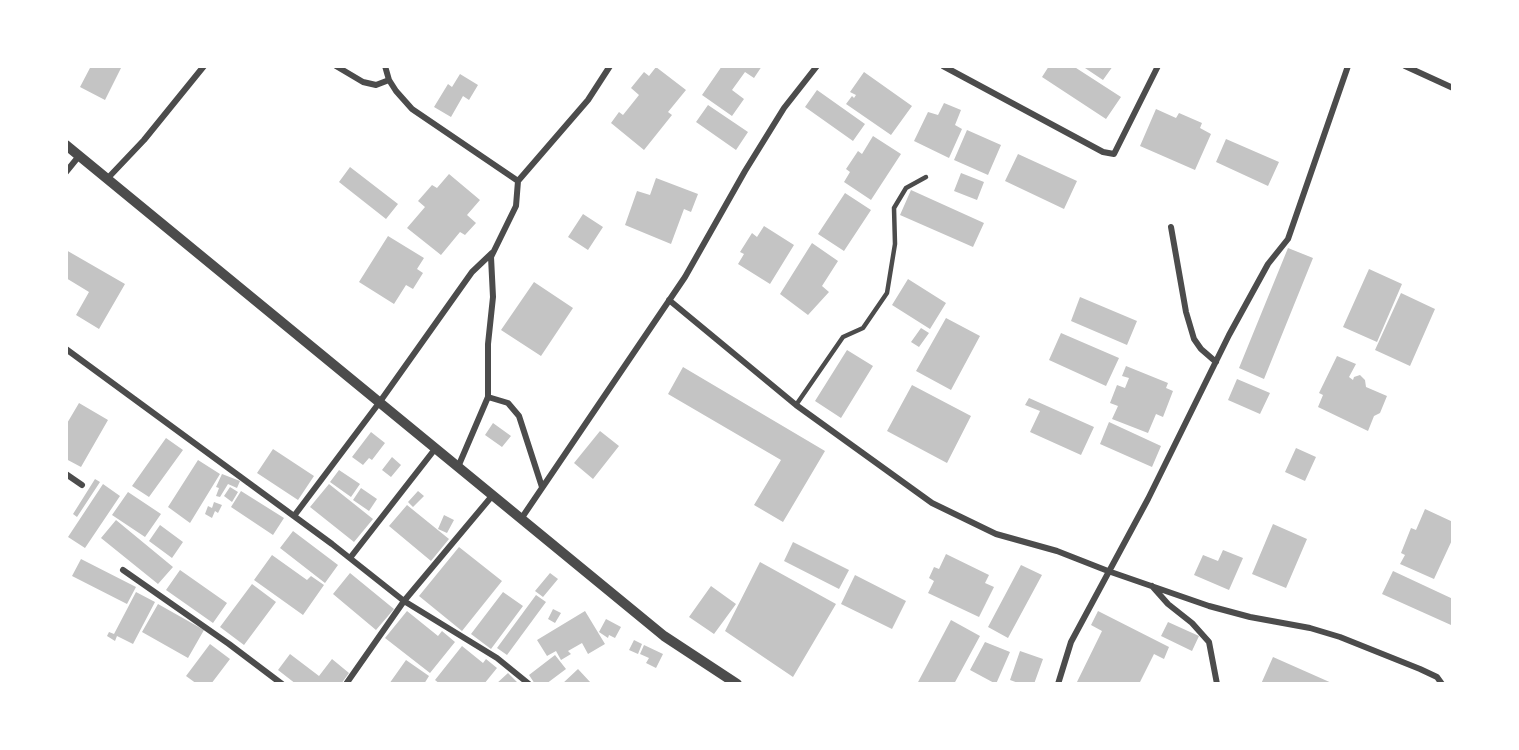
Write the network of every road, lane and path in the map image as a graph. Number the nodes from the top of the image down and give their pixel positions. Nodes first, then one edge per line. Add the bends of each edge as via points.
1 (204, 66) edge
2 (336, 66) edge
3 (385, 66) edge
4 (610, 66) edge
5 (943, 66) edge
6 (1158, 66) edge
7 (1348, 66) edge
8 (1405, 66) edge
9 (814, 67) edge
10 (389, 80) junction
11 (1453, 88) edge
12 (66, 145) edge
13 (79, 156) junction
14 (66, 172) edge
15 (926, 177) dead end
16 (107, 179) junction
17 (518, 181) junction
18 (1171, 226) dead end
19 (493, 252) junction
20 (669, 300) junction
21 (66, 349) edge
22 (1216, 362) junction
23 (488, 397) junction
24 (379, 404) junction
25 (796, 405) junction
26 (435, 449) junction
27 (457, 468) junction
28 (66, 474) edge
29 (82, 485) dead end
30 (542, 488) junction
31 (492, 496) junction
32 (294, 516) junction
33 (521, 520) junction
34 (350, 558) junction
35 (123, 570) dead end
36 (1108, 571) junction
37 (1152, 585) junction
38 (404, 601) junction
39 (282, 684) edge
40 (346, 684) edge
41 (529, 684) edge
42 (737, 684) edge
43 (1058, 684) edge
44 (1217, 684) edge
45 (1442, 684) edge

1 - 16 street
2 - 10 street via 363,82 376,85
3 - 10 street
4 - 17 street via 588,100
5 - 6 street via 1103,152 1114,154
7 - 22 street via 1288,239 1268,264
8 - 11 street
9 - 20 street via 784,108
10 - 17 street via 412,109
12 - 13 street
13 - 14 street
13 - 16 street
15 - 25 lane via 906,188 894,208 895,244 887,293 863,328 843,337
16 - 24 street
17 - 19 street via 516,206
18 - 22 street via 1194,339
19 - 23 street
19 - 24 street via 472,272
20 - 25 street
20 - 30 street
21 - 32 street
22 - 36 street
23 - 27 street
23 - 30 street via 508,403 519,416
24 - 26 street
24 - 32 street
25 - 36 street via 932,503 996,534
26 - 27 street
26 - 34 street
27 - 31 street
28 - 29 street
30 - 33 street
31 - 33 street
31 - 38 street
32 - 34 street
33 - 42 street via 664,636
34 - 38 street
35 - 39 street
36 - 37 street
36 - 43 street via 1071,642
37 - 44 street via 1209,642
37 - 45 street via 1250,618 1340,637 1429,673
38 - 40 street
38 - 41 street via 497,658

